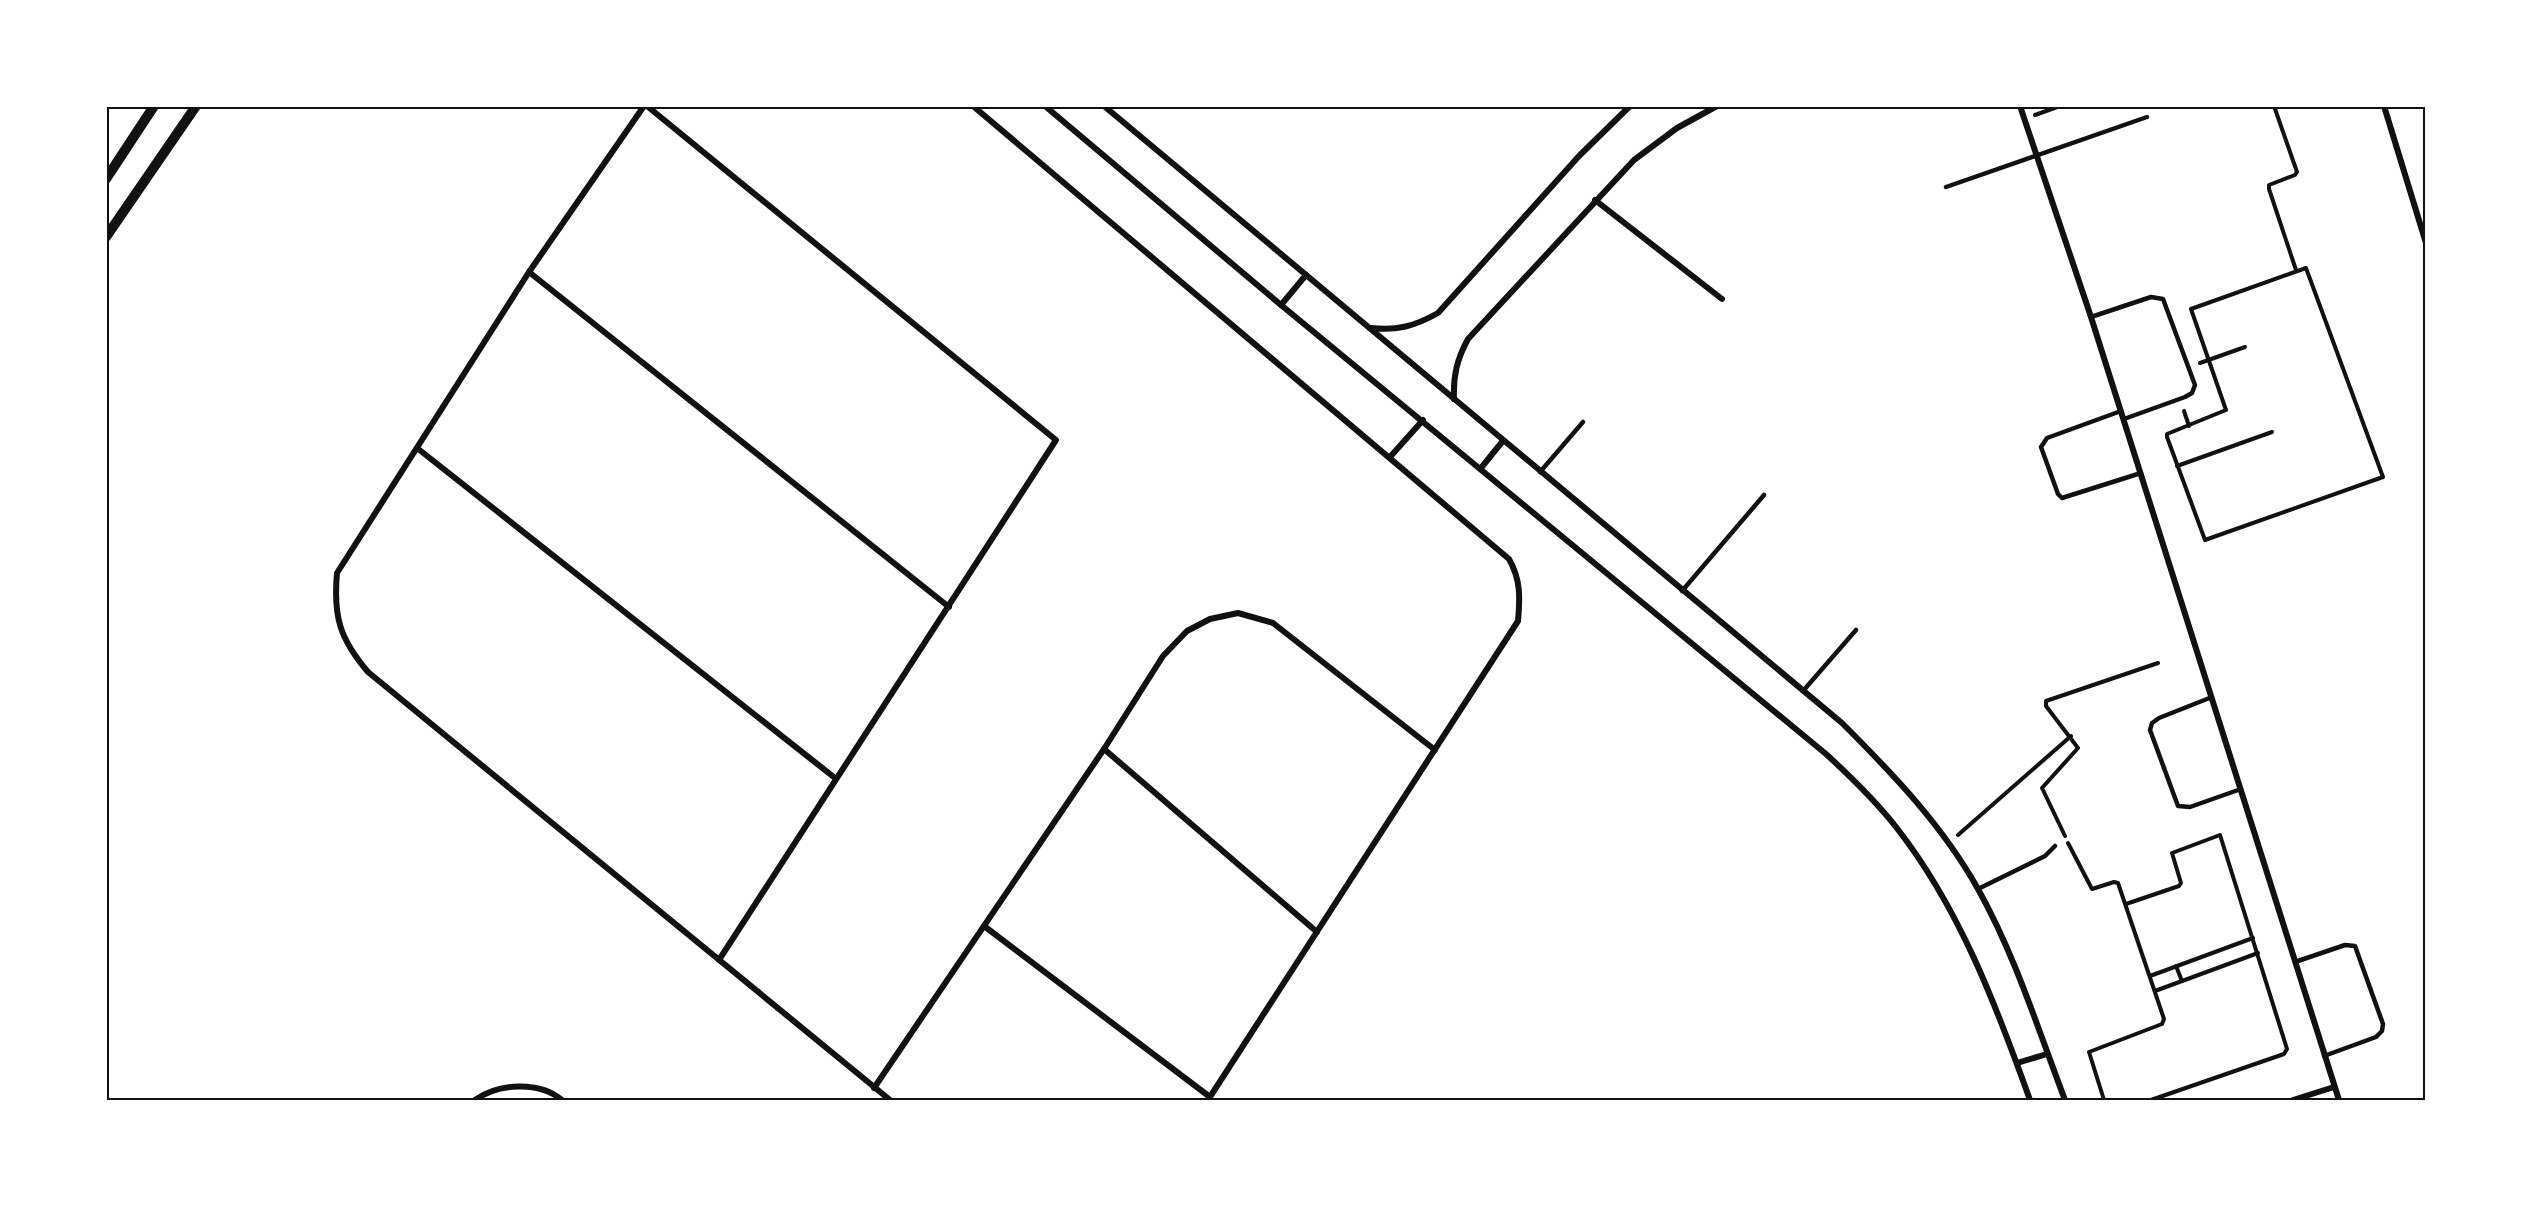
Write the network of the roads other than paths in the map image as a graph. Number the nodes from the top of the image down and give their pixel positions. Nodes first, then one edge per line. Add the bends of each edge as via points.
1 (154, 106) edge
2 (196, 106) edge
3 (645, 106) edge
4 (973, 106) edge
5 (1045, 106) edge
6 (1104, 106) edge
7 (1630, 106) edge
8 (1717, 106) edge
9 (2020, 106) edge
10 (2385, 106) edge
11 (2147, 117) dead end
12 (2036, 156) junction
13 (106, 179) edge
14 (1946, 187) dead end
15 (1595, 201) junction
16 (106, 237) edge
17 (2426, 243) edge
18 (529, 272) junction
19 (1305, 275) junction
20 (1722, 299) dead end
21 (1281, 305) junction
22 (2091, 317) junction
23 (1369, 328) junction
24 (1454, 399) junction
25 (2121, 411) junction
26 (2124, 419) junction
27 (1423, 420) junction
28 (1583, 422) dead end
29 (1502, 442) junction
30 (417, 448) junction
31 (1390, 457) junction
32 (1482, 468) junction
33 (1540, 472) junction
34 (2141, 473) junction
35 (1764, 495) dead end
36 (1682, 591) junction
37 (949, 607) junction
38 (1856, 630) dead end
39 (1803, 691) junction
40 (2212, 697) junction
41 (1104, 749) junction
42 (1435, 750) junction
43 (836, 778) junction
44 (2241, 789) junction
45 (2055, 846) dead end
46 (1978, 888) junction
47 (984, 926) junction
48 (1317, 932) junction
49 (719, 960) junction
50 (2295, 962) junction
51 (2047, 1054) junction
52 (2324, 1056) junction
53 (2017, 1063) junction
54 (2334, 1087) junction
55 (874, 1088) junction
56 (1209, 1099) edge
57 (475, 1101) edge
58 (562, 1101) edge
59 (890, 1101) edge
60 (2030, 1101) edge
61 (2065, 1101) edge
62 (2293, 1101) edge
63 (2339, 1101) edge

1 - 13 street
2 - 16 street
3 - 18 street
3 - 37 street via 1056,440
4 - 31 street
5 - 21 street
6 - 19 street
7 - 23 street via 1579,156 1438,313 1417,325 1393,330
8 - 15 street via 1654,143
9 - 12 street
10 - 17 street
11 - 12 lane
12 - 14 lane
12 - 22 street
15 - 20 street
15 - 24 street via 1468,339 1453,379
18 - 30 street
18 - 37 street
19 - 21 street
19 - 23 street
21 - 27 street
22 - 25 street
22 - 26 lane via 2151,297 2163,299 2195,385 2186,397
23 - 24 street
24 - 29 street
25 - 26 street
25 - 34 lane via 2047,438 2041,447 2062,498
26 - 34 street
27 - 31 street
27 - 32 street
28 - 33 lane
29 - 32 street
29 - 33 street
30 - 43 street
30 - 49 street via 337,573 334,600 339,627 351,651 368,672
31 - 42 street via 1509,559 1520,588 1518,621
32 - 53 street via 1863,788 1919,858 1950,909
33 - 36 street
34 - 40 street
35 - 36 lane
36 - 39 street
37 - 43 street
38 - 39 lane
39 - 46 street via 1880,761 1948,844
40 - 44 street
40 - 44 lane via 2159,718 2150,730 2178,806 2190,807
41 - 42 street via 1163,656 1187,631 1210,619 1238,613 1273,623
41 - 47 street
41 - 48 street
42 - 48 street
43 - 49 street
44 - 50 street
45 - 46 lane via 2044,856
46 - 51 street via 2016,967
47 - 55 street
47 - 56 street
48 - 56 street
49 - 55 street
50 - 52 street
50 - 52 lane via 2345,945 2355,946 2383,1023 2376,1037
51 - 53 street
51 - 61 street
52 - 54 street
53 - 60 street
54 - 62 street
54 - 63 street
55 - 59 street
57 - 58 street via 484,1094 518,1086 551,1092

